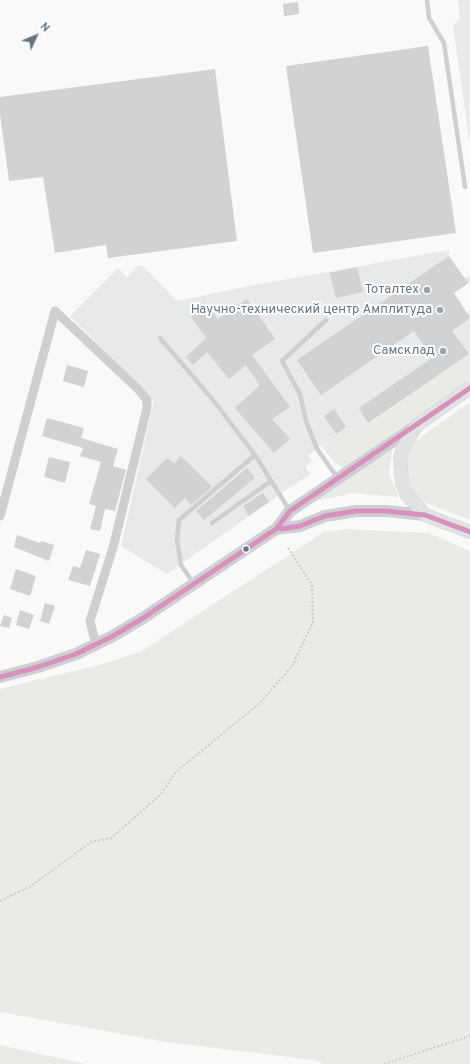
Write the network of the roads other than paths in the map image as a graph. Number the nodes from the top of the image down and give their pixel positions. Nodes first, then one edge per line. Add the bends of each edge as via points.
1 (427, 0) edge
2 (465, 187) dead end
3 (326, 320) dead end
4 (160, 338) dead end
5 (470, 388) edge
6 (417, 425) junction
7 (255, 454) junction
8 (337, 477) junction
9 (271, 481) junction
10 (290, 511) junction
11 (425, 514) junction
12 (0, 516) edge
13 (212, 523) dead end
14 (276, 530) junction
15 (470, 532) edge
16 (194, 585) junction
17 (96, 645) junction
18 (0, 677) edge

1 - 2 lane via 429,18 444,43
3 - 8 lane via 282,361 300,394 306,421 317,449
4 - 7 lane via 214,400
5 - 6 main road
6 - 8 street
6 - 11 main road via 403,448 400,470 407,495
7 - 9 lane
7 - 16 lane via 179,520 177,540 181,565
8 - 10 street
9 - 10 lane
9 - 13 lane
10 - 14 street
11 - 14 street via 356,511 325,516 300,526
11 - 15 main road
12 - 17 street via 54,311 147,400 148,408 114,544 90,621
14 - 16 street
16 - 17 street
17 - 18 street via 50,663

